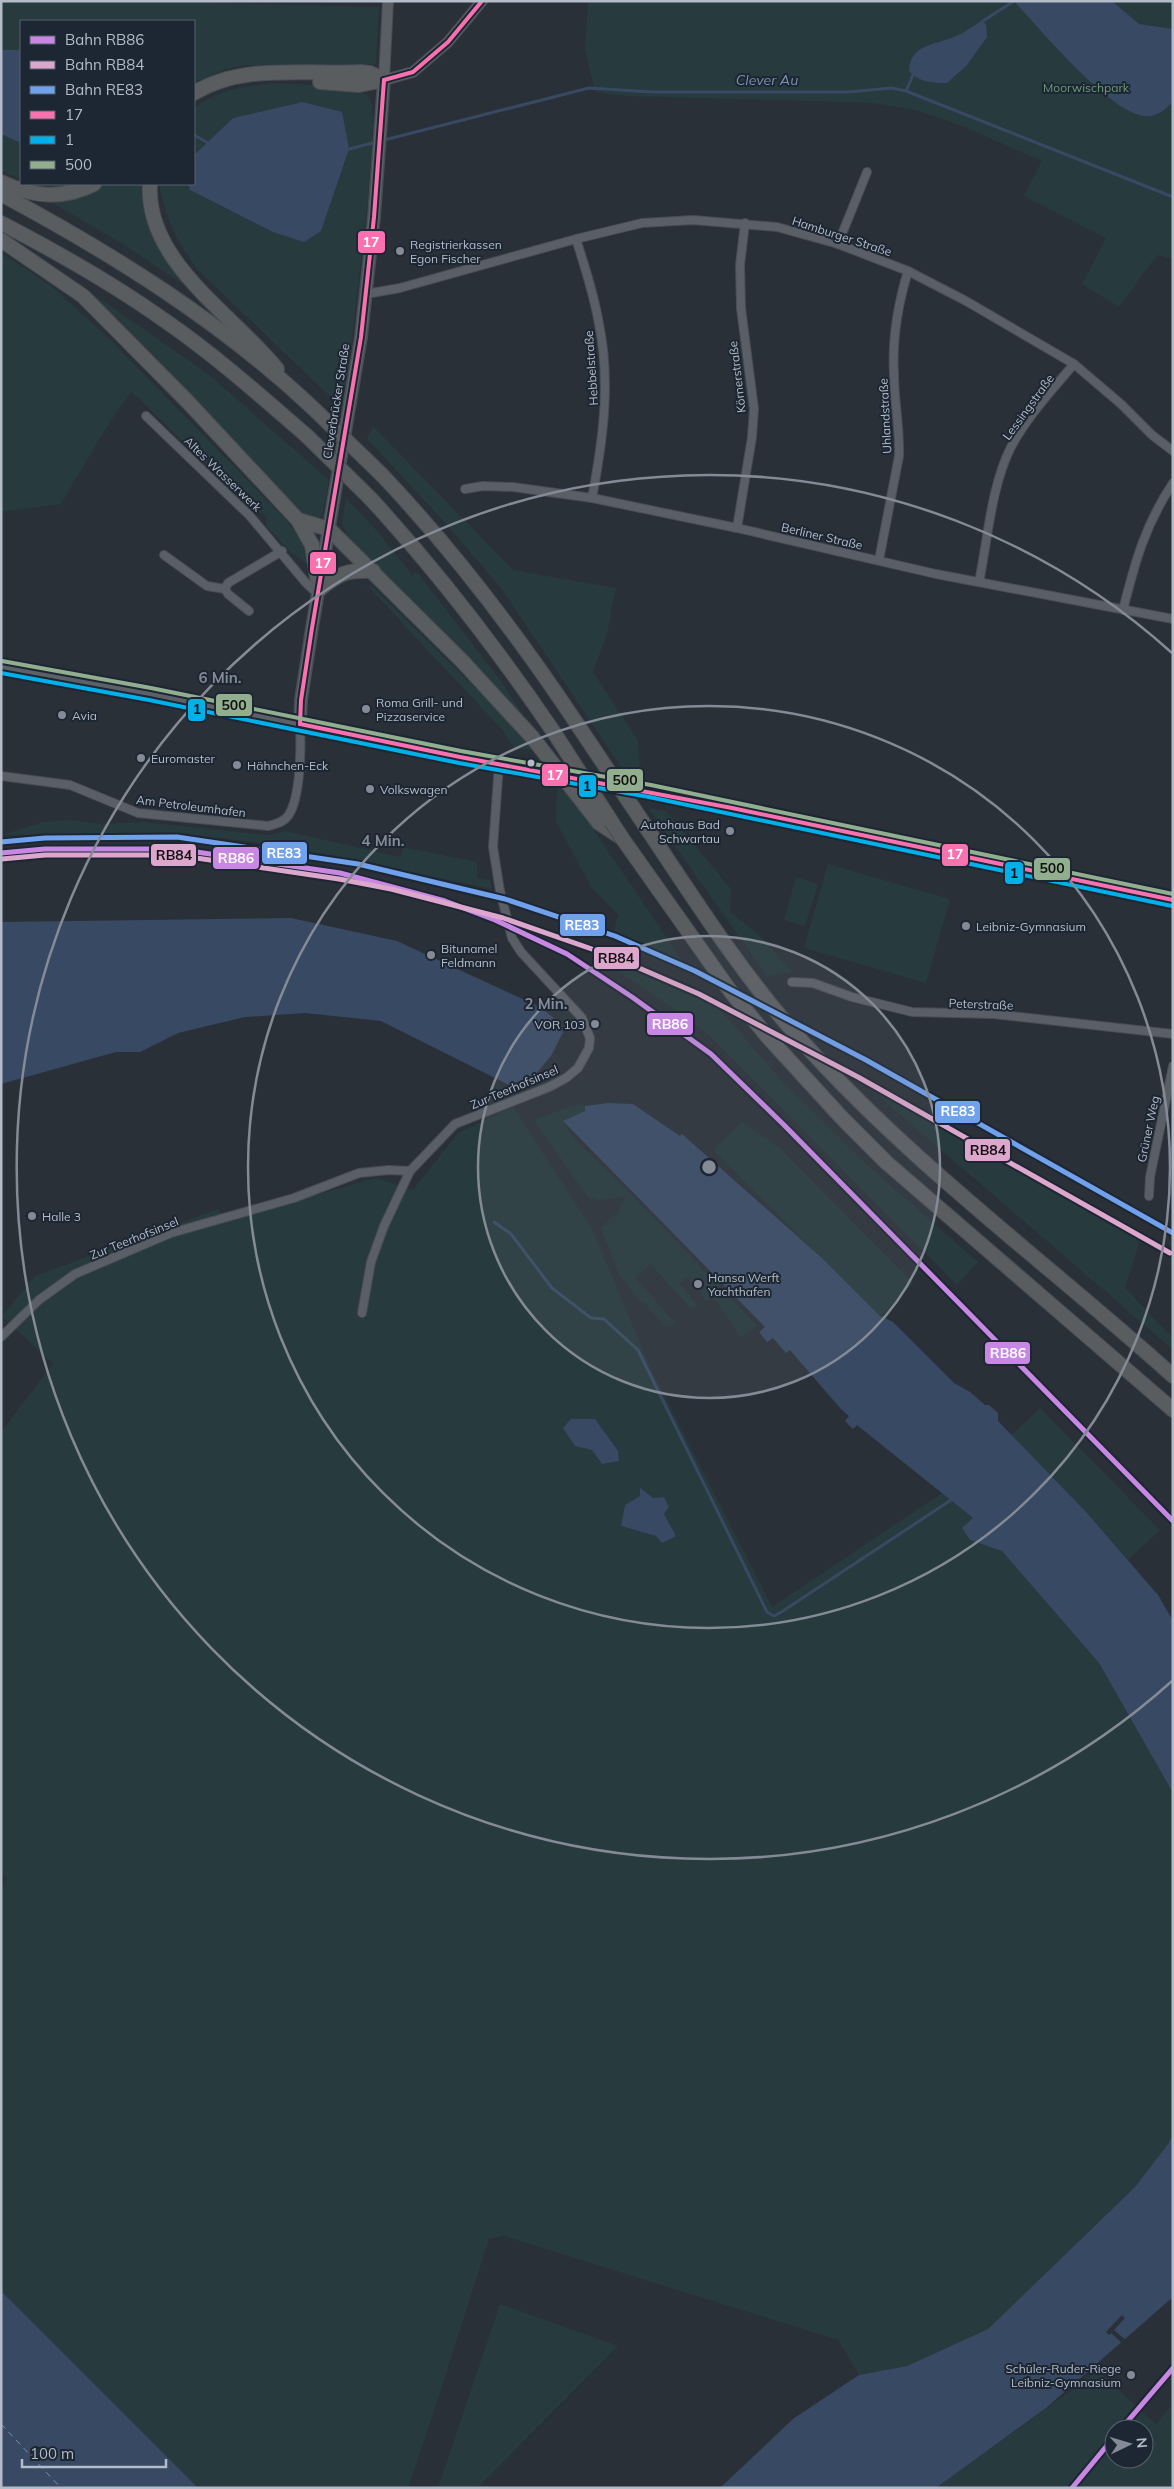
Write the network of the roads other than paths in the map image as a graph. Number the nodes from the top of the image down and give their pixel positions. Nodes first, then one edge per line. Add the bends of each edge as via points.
1 (388, 1) edge
2 (482, 1) edge
3 (384, 80) junction
4 (195, 92) edge
5 (195, 102) edge
6 (867, 172) dead end
7 (1, 182) edge
8 (92, 185) edge
9 (150, 185) edge
10 (1, 194) edge
11 (1, 222) edge
12 (745, 223) junction
13 (576, 239) junction
14 (1, 240) edge
15 (838, 244) junction
16 (908, 271) junction
17 (366, 294) junction
18 (1074, 364) junction
19 (291, 388) junction
20 (146, 416) dead end
21 (1173, 450) edge
22 (1173, 483) edge
23 (465, 489) dead end
24 (592, 498) junction
25 (298, 520) junction
26 (737, 528) junction
27 (329, 529) junction
28 (282, 551) junction
29 (164, 555) dead end
30 (879, 560) junction
31 (373, 571) junction
32 (979, 582) junction
33 (225, 589) junction
34 (319, 592) junction
35 (1123, 610) junction
36 (249, 611) dead end
37 (1173, 619) edge
38 (1, 667) edge
39 (300, 724) junction
40 (499, 764) junction
41 (1, 776) edge
42 (622, 838) junction
43 (1173, 900) edge
44 (792, 982) dead end
45 (1173, 1034) edge
46 (1173, 1066) edge
47 (410, 1171) junction
48 (1149, 1196) dead end
49 (362, 1313) dead end
50 (1, 1337) edge
51 (1173, 1376) edge
52 (1173, 1410) edge

1 - 3 street
2 - 3 street via 448,42 413,72
3 - 4 highway via 360,72 251,74 214,82
3 - 5 highway via 358,85 261,80 227,86
3 - 17 main road, Cleverbrücker Straße
6 - 15 street
7 - 8 highway via 30,194 49,196
9 - 19 highway via 151,210 157,228 183,271 263,352
10 - 19 highway via 68,230 182,302
11 - 42 highway, bridge via 110,283 165,320 239,377 308,437 370,498 451,590 505,660
12 - 13 street, Hamburger Straße via 693,220 642,224
12 - 15 street, Hamburger Straße via 778,227
12 - 26 street, Körnerstraße via 740,265 741,308 754,409
13 - 17 street, Hamburger Straße via 400,288
13 - 24 street, Hebbelstraße via 600,324 604,361 604,424
14 - 25 highway via 83,296
15 - 16 street, Hamburger Straße
16 - 18 street, Hamburger Straße
16 - 30 street, Uhlandstraße via 895,336 899,456
17 - 27 main road, Cleverbrücker Straße via 354,387
18 - 21 street, Hamburger Straße via 1152,436
18 - 32 street, Lessingstraße via 1011,448 998,483
19 - 51 highway, bridge via 382,475 473,578 528,650 706,916 787,1023 859,1100 967,1201
20 - 28 street, Altes Wasserwerk via 217,482
22 - 35 street via 1152,517 1139,547
23 - 24 street, Berliner Straße via 513,487
24 - 26 street, Berliner Straße
25 - 27 highway
25 - 34 highway via 312,545
26 - 30 street, Berliner Straße
27 - 31 highway
27 - 34 main road, Cleverbrücker Straße
28 - 33 street via 228,583
28 - 34 street, Altes Wasserwerk via 306,583
29 - 33 street via 207,586
30 - 32 street, Berliner Straße
31 - 34 highway via 346,571 335,576
31 - 42 highway, bridge via 532,737 599,823
32 - 35 street, Berliner Straße
33 - 36 street
34 - 39 main road, Cleverbrücker Straße
35 - 37 street, Berliner Straße
38 - 39 main road
39 - 40 main road
39 - 41 street, Am Petroleumhafen via 301,760 292,805 288,816 268,826 138,814 70,784
40 - 43 main road via 732,808
40 - 47 street, Zur Teerhofsinsel via 493,847 512,938 582,1018 590,1038 589,1048 578,1068 566,1078 455,1124
42 - 52 highway via 731,992 842,1118 887,1162
44 - 45 street, Peterstraße via 813,983 912,1012 993,1014
46 - 48 street, Grüner Weg
47 - 49 street, Zur Teerhofsinsel via 371,1262
47 - 50 street, Zur Teerhofsinsel via 359,1173 294,1198 171,1233 75,1274 39,1300

